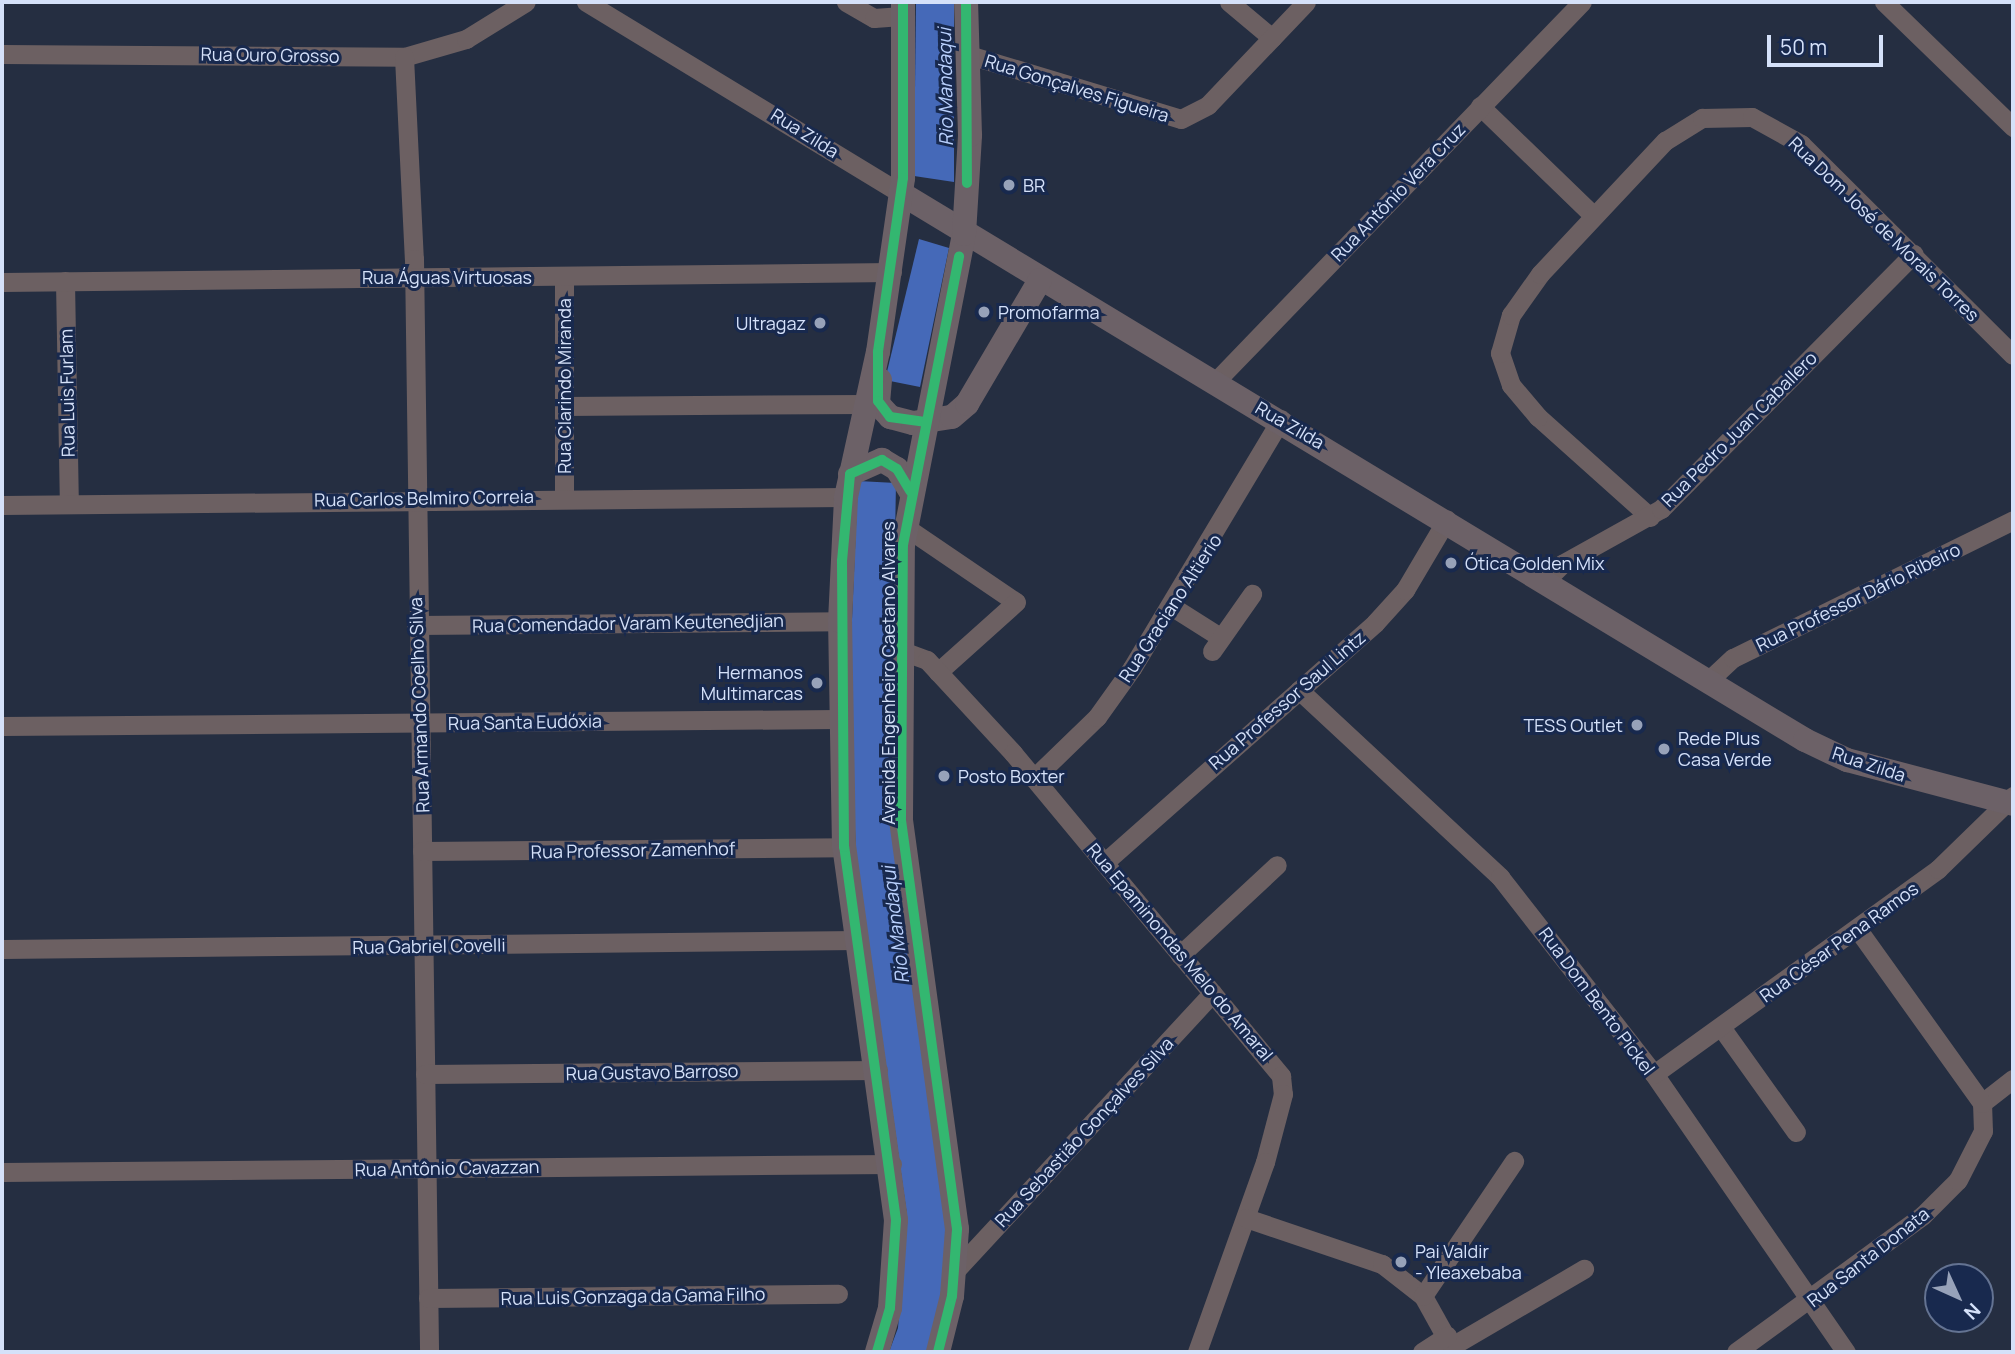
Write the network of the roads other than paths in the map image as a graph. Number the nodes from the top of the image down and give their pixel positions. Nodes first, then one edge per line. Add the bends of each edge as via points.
1 (526, 2) edge
2 (586, 2) edge
3 (846, 2) edge
4 (966, 2) edge
5 (1229, 2) edge
6 (1306, 2) edge
7 (1582, 2) edge
8 (1884, 2) edge
9 (605, 7) edge
10 (904, 9) edge
11 (1272, 38) junction
12 (2, 54) edge
13 (970, 55) junction
14 (404, 57) junction
15 (1480, 106) junction
16 (2013, 127) edge
17 (902, 194) junction
18 (1593, 215) junction
19 (964, 234) junction
20 (1913, 254) junction
21 (892, 272) junction
22 (564, 276) junction
23 (414, 277) junction
24 (1040, 280) junction
25 (65, 281) junction
26 (2, 282) edge
27 (878, 352) junction
28 (2013, 355) edge
29 (1215, 382) junction
30 (866, 404) junction
31 (564, 406) junction
32 (1281, 419) junction
33 (925, 422) junction
34 (848, 485) junction
35 (910, 491) junction
36 (564, 496) junction
37 (415, 497) junction
38 (69, 504) junction
39 (2, 505) edge
40 (1650, 517) junction
41 (1447, 519) junction
42 (2013, 520) edge
43 (904, 526) junction
44 (1546, 580) junction
45 (1252, 594) dead end
46 (1171, 606) junction
47 (840, 621) junction
48 (416, 625) junction
49 (905, 652) junction
50 (938, 672) junction
51 (1708, 681) junction
52 (1299, 690) junction
53 (838, 719) junction
54 (419, 723) junction
55 (2, 726) edge
56 (1034, 778) junction
57 (2011, 800) edge
58 (844, 847) junction
59 (422, 851) junction
60 (1105, 862) junction
61 (1277, 865) dead end
62 (1858, 930) junction
63 (857, 940) junction
64 (423, 946) junction
65 (2, 948) edge
66 (1180, 955) junction
67 (1212, 993) junction
68 (1721, 1027) junction
69 (878, 1070) junction
70 (425, 1074) junction
71 (1654, 1074) junction
72 (2013, 1079) edge
73 (1982, 1103) junction
74 (1797, 1132) dead end
75 (1514, 1161) dead end
76 (892, 1164) junction
77 (425, 1168) junction
78 (2, 1172) edge
79 (1245, 1218) junction
80 (1584, 1269) dead end
81 (955, 1271) junction
82 (838, 1294) dead end
83 (1423, 1296) junction
84 (428, 1298) junction
85 (1810, 1304) junction
86 (1451, 1345) edge
87 (429, 1352) edge
88 (877, 1352) edge
89 (938, 1352) edge
90 (1197, 1352) edge
91 (1422, 1352) edge
92 (1735, 1352) edge
93 (1846, 1352) edge

1 - 14 street, Rua Ouro Grosso via 466,39
2 - 9 street, Rua Zilda
3 - 10 street via 874,18
4 - 13 main road, Avenida Engenheiro Caetano Alvares
5 - 11 street
6 - 11 street, Rua Gonçalves Figueira
7 - 15 street, Rua Antônio Vera Cruz
8 - 16 street
9 - 17 street, Rua Zilda
10 - 17 main road
11 - 13 street, Rua Gonçalves Figueira via 1208,104 1181,119
12 - 14 street, Rua Ouro Grosso
13 - 19 main road, Avenida Engenheiro Caetano Alvares
14 - 23 street, Rua Armando Coelho Silva
15 - 18 street
15 - 29 street, Rua Antônio Vera Cruz
17 - 19 main road, Rua Zilda
17 - 21 main road
18 - 20 street, Rua Dom José de Morais Torres via 1680,128 1731,113 1752,117 1801,144
18 - 40 street, Rua Dom José de Morais Torres via 1511,315 1503,336 1502,368 1538,417
19 - 24 main road, Rua Zilda
19 - 33 main road, Avenida Engenheiro Caetano Alvares
20 - 28 street, Rua Dom José de Morais Torres
20 - 40 street, Rua Pedro Juan Caballero
21 - 22 street, Rua Águas Virtuosas
21 - 27 main road
22 - 23 street, Rua Águas Virtuosas
22 - 31 street, Rua Clarindo Miranda
23 - 25 street, Rua Águas Virtuosas
23 - 37 street, Rua Armando Coelho Silva
24 - 29 main road, Rua Zilda
24 - 33 main road via 967,404 952,417
25 - 26 street, Rua Águas Virtuosas
25 - 38 street, Rua Luis Furlam
27 - 30 main road
27 - 33 main road via 879,406 900,421
29 - 32 main road, Rua Zilda
30 - 31 street
30 - 34 main road
31 - 36 street, Rua Clarindo Miranda
32 - 41 main road, Rua Zilda
32 - 46 street, Rua Graciano Altierio
33 - 35 main road, Avenida Engenheiro Caetano Alvares
34 - 35 main road via 882,460 897,469
34 - 36 street, Rua Carlos Belmiro Correia
34 - 47 main road
35 - 43 main road, Avenida Engenheiro Caetano Alvares
36 - 37 street, Rua Carlos Belmiro Correia
37 - 38 street, Rua Carlos Belmiro Correia
37 - 48 street, Rua Armando Coelho Silva
38 - 39 street, Rua Carlos Belmiro Correia
40 - 44 street, Rua Pedro Juan Caballero via 1562,564
41 - 44 main road, Rua Zilda
41 - 52 street, Rua Professor Saul Lintz via 1391,607
42 - 51 street, Rua Professor Dário Ribeiro via 1733,658
43 - 49 main road, Avenida Engenheiro Caetano Alvares
43 - 50 street via 1010,592 1014,609
44 - 51 main road, Rua Zilda
45 - 46 street via 1216,644
46 - 56 street, Rua Graciano Altierio via 1097,717
47 - 48 street, Rua Comendador Varam Keutenedjian
47 - 53 main road
48 - 54 street, Rua Armando Coelho Silva
49 - 50 street, Rua Epaminondas Melo do Amaral
49 - 81 main road, Avenida Engenheiro Caetano Alvares via 901,818 948,1143
50 - 56 street, Rua Epaminondas Melo do Amaral
51 - 57 main road, Rua Zilda via 1847,760
52 - 60 street, Rua Professor Saul Lintz
52 - 71 street, Rua Dom Bento Pickel via 1500,877
53 - 54 street, Rua Santa Eudóxia
53 - 58 main road
54 - 55 street, Rua Santa Eudóxia
54 - 59 street, Rua Armando Coelho Silva
56 - 60 street, Rua Epaminondas Melo do Amaral
57 - 62 street, Rua César Pena Ramos via 1938,869
58 - 59 street, Rua Professor Zamenhof
58 - 63 main road
59 - 64 street, Rua Armando Coelho Silva
60 - 66 street, Rua Epaminondas Melo do Amaral
61 - 66 street
62 - 68 street, Rua César Pena Ramos
62 - 73 street
63 - 64 street, Rua Gabriel Covelli
63 - 69 main road
64 - 65 street, Rua Gabriel Covelli
64 - 70 street, Rua Armando Coelho Silva
66 - 67 street, Rua Epaminondas Melo do Amaral
67 - 79 street, Rua Epaminondas Melo do Amaral via 1275,1066 1283,1086
67 - 81 street, Rua Sebastião Gonçalves Silva
68 - 71 street, Rua César Pena Ramos
68 - 74 street
69 - 70 street, Rua Gustavo Barroso
69 - 76 main road
70 - 77 street, Rua Armando Coelho Silva
71 - 85 street, Rua Dom Bento Pickel
72 - 73 street
73 - 85 street, Rua Santa Donata via 1980,1141 1958,1180 1887,1246
75 - 83 street
76 - 77 street, Rua Antônio Cavazzan
76 - 88 main road via 897,1258
77 - 78 street, Rua Antônio Cavazzan
77 - 84 street, Rua Armando Coelho Silva
79 - 83 street via 1363,1255
79 - 90 street, Rua Epaminondas Melo do Amaral
80 - 86 street
81 - 89 main road, Avenida Engenheiro Caetano Alvares
82 - 84 street, Rua Luis Gonzaga da Gama Filho
83 - 86 street
84 - 87 street, Rua Armando Coelho Silva
85 - 92 street, Rua Santa Donata
85 - 93 street, Rua Dom Bento Pickel
86 - 91 street

